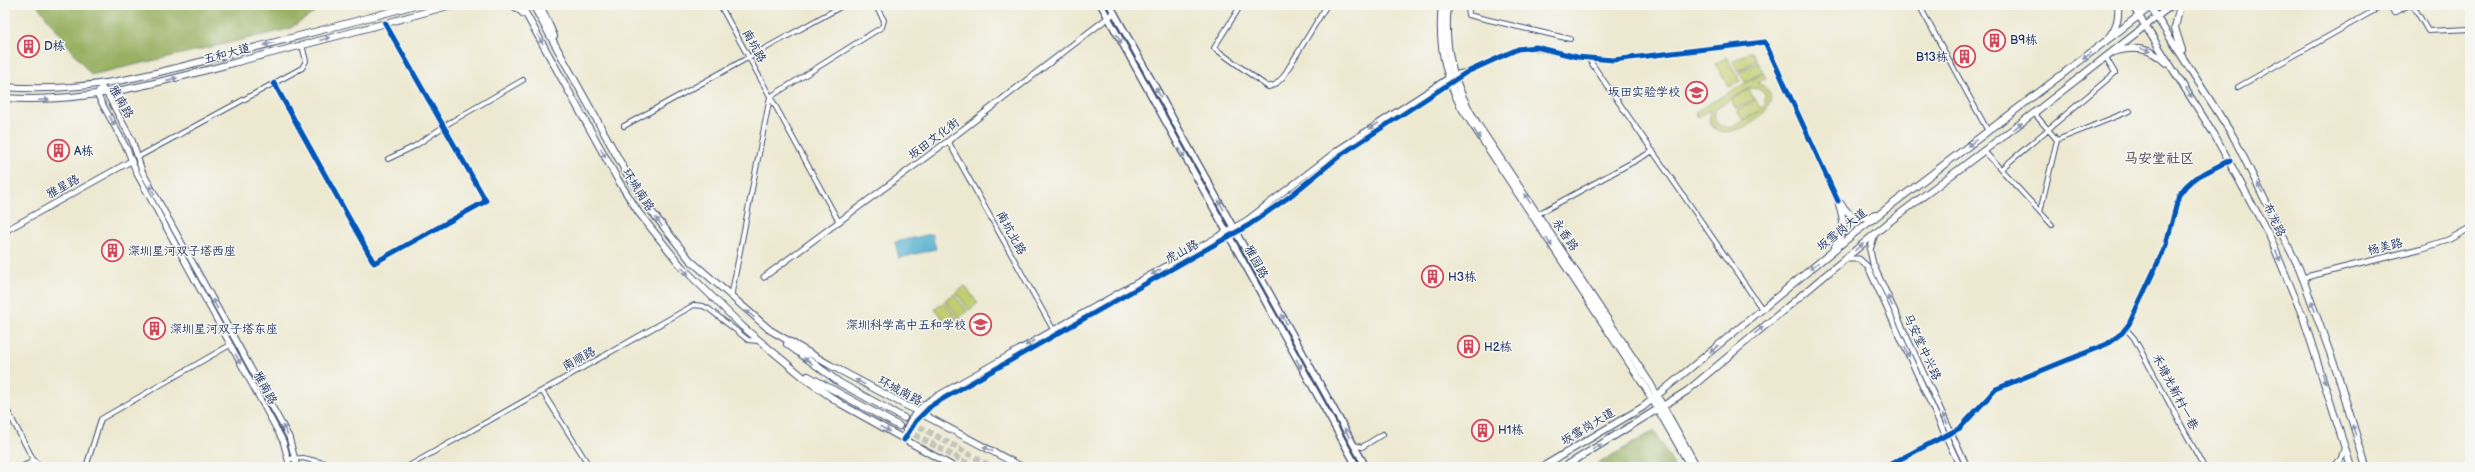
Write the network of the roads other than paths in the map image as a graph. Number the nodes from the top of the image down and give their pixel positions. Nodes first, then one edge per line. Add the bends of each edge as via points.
1 (415, 5) edge
2 (451, 5) edge
3 (513, 5) edge
4 (521, 5) edge
5 (533, 5) edge
6 (540, 5) edge
7 (720, 5) edge
8 (844, 5) edge
9 (875, 5) edge
10 (1101, 5) edge
11 (1110, 5) edge
12 (1242, 5) edge
13 (1327, 5) edge
14 (1442, 5) edge
15 (1448, 5) edge
16 (1470, 5) edge
17 (1919, 5) edge
18 (2118, 5) edge
19 (2132, 5) edge
20 (2172, 5) edge
21 (2180, 5) edge
22 (2384, 5) edge
23 (2390, 5) edge
24 (2409, 5) edge
25 (2413, 5) edge
26 (2151, 6) edge
27 (1114, 13) junction
28 (2140, 15) junction
29 (2157, 16) junction
30 (1108, 18) junction
31 (529, 20) junction
32 (385, 23) junction
33 (2144, 26) junction
34 (2470, 29) edge
35 (1570, 39) dead end
36 (2103, 43) junction
37 (302, 45) junction
38 (557, 49) junction
39 (548, 54) junction
40 (2107, 54) junction
41 (749, 57) junction
42 (1588, 58) junction
43 (2186, 61) junction
44 (2174, 71) junction
45 (1467, 72) joint
46 (1451, 79) junction
47 (523, 80) dead end
48 (274, 83) junction
49 (100, 85) junction
50 (5, 86) edge
51 (2238, 87) dead end
52 (107, 94) junction
53 (98, 96) junction
54 (770, 97) junction
55 (5, 98) edge
56 (2130, 111) dead end
57 (2034, 113) junction
58 (624, 126) dead end
59 (444, 128) junction
60 (2048, 129) junction
61 (1988, 131) junction
62 (2057, 140) junction
63 (948, 141) junction
64 (1652, 151) junction
65 (1984, 151) junction
66 (138, 158) junction
67 (388, 158) dead end
68 (2230, 160) junction
69 (131, 161) junction
70 (2001, 169) junction
71 (1838, 201) junction
72 (1882, 212) junction
73 (2040, 212) junction
74 (1538, 214) junction
75 (839, 222) junction
76 (2052, 225) dead end
77 (2470, 228) edge
78 (1235, 230) junction
79 (5, 231) edge
80 (1875, 233) junction
81 (1228, 234) junction
82 (1828, 254) junction
83 (1842, 260) junction
84 (764, 277) dead end
85 (2302, 278) junction
86 (731, 297) junction
87 (1762, 309) junction
88 (2126, 329) junction
89 (770, 330) junction
90 (1055, 332) junction
91 (759, 341) junction
92 (230, 345) junction
93 (776, 356) junction
94 (542, 391) junction
95 (1654, 396) junction
96 (5, 406) edge
97 (1661, 408) junction
98 (919, 413) junction
99 (904, 418) tunnel mouth
100 (899, 426) tunnel mouth
101 (1951, 432) junction
102 (1384, 434) dead end
103 (1946, 435) junction
104 (904, 440) junction
105 (1353, 445) junction
106 (2345, 446) junction
107 (1362, 447) junction
108 (1360, 456) junction
109 (295, 458) junction
110 (288, 459) junction
111 (34, 461) junction
112 (21, 467) edge
113 (37, 467) edge
114 (41, 467) edge
115 (86, 467) edge
116 (290, 467) edge
117 (297, 467) edge
118 (341, 467) edge
119 (407, 467) edge
120 (590, 467) edge
121 (954, 467) edge
122 (1022, 467) edge
123 (1357, 467) edge
124 (1366, 467) edge
125 (1542, 467) edge
126 (1564, 467) edge
127 (1691, 467) edge
128 (1697, 467) edge
129 (1885, 467) edge
130 (1960, 467) edge
131 (1967, 467) edge
132 (2204, 467) edge
133 (2334, 467) edge
134 (2351, 467) edge
135 (2366, 467) edge

1 -> 49 main road, 五和大道 via 172,69
2 - 32 main road, 五和大道
3 - 31 main road
4 - 31 main road, 环城南路
5 - 38 main road, 环城南路
6 - 38 main road via 550,25
7 - 41 street, 南坑路
8 - 41 street
9 - 54 street via 884,20 882,27
10 - 30 main road, 雅园路
11 - 27 main road, 雅园路
12 - 13 street via 1214,48 1268,87 1276,85 1283,77
14 - 46 main road, 永香路 via 1441,44
15 - 46 main road, 永香路 via 1447,43
16 - 35 street via 1468,15
17 - 61 street
18 - 36 main road via 2116,25
19 - 28 main road, 布龙路
20 - 29 main road, 坂雪岗大道
21 - 43 main road via 2175,28
22 - 51 street
23 - 24 street via 2394,13
25 - 34 street via 2428,31
26 - 28 main road, 坂雪岗大道
26 - 29 main road, 布龙路
27 - 30 street, 坂田文化街
78 -> 27 main road, 雅园路
28 - 33 main road, 布龙路
28 - 36 main road, 坂雪岗大道
29 - 33 main road, 坂雪岗大道
29 - 43 main road, 布龙路
30 - 63 street, 坂田文化街
30 -> 81 main road, 雅园路
31 -> 39 main road, 环城南路
37 -> 32 main road, 五和大道
32 - 59 street
33 - 40 main road, 坂雪岗大道
33 - 44 main road, 布龙路
36 -> 61 main road, 坂雪岗大道
37 - 48 street via 306,61 304,67
52 -> 37 main road, 五和大道
38 - 39 main road
86 -> 38 main road, 环城南路 via 690,260 648,207
39 -> 91 main road, 环城南路 via 618,180 647,224 682,267
40 -> 44 main road via 2133,47 2142,48 2162,58
40 - 57 main road, 坂雪岗大道
40 - 60 street via 2115,73
41 - 54 street, 南坑路
41 - 58 street
42 - 45 street via 1530,47
42 - 64 street
42 - 71 street via 1626,59 1764,42
85 -> 43 main road, 布龙路 via 2237,143
44 -> 68 main road, 布龙路
45 - 46 street, 虎山路
74 -> 46 main road, 永香路
46 - 78 street, 虎山路 via 1339,148
46 -> 95 main road, 永香路 via 1473,128
47 - 59 street
48 - 59 street via 374,263 486,202
48 - 66 street
49 - 50 main road, 五和大道 via 50,89
49 - 52 street, 雅南路
49 - 53 street, 雅南路
52 - 53 main road, 五和大道
52 - 66 street, 雅南路 via 135,146
55 -> 53 main road, 五和大道 via 49,100
53 -> 69 street, 雅南路
54 - 75 street, 南坑路
54 - 86 street
56 - 62 street
57 - 60 street
65 -> 57 main road, 坂雪岗大道
59 - 67 street via 415,146
60 - 62 street
60 - 70 street
61 -> 72 main road, 坂雪岗大道
62 - 73 street
63 - 75 street, 坂田文化街
63 - 90 street, 南坑北路
64 - 74 street
64 - 87 street
65 - 70 street
65 - 80 main road, 坂雪岗大道
109 -> 66 street, 雅南路 via 289,437 142,171
68 - 88 street via 2195,178 2179,195 2166,245
68 -> 106 main road, 布龙路 via 2289,280 2319,362
69 - 79 street, 雅星路
69 - 92 street, 雅南路
70 - 73 street
71 - 72 main road via 1848,214 1856,218
71 - 82 main road via 1844,220 1844,231
72 - 82 main road, 坂雪岗大道
73 - 76 street
74 - 95 main road, 永香路
75 - 84 street, 坂田文化街
77 - 85 street, 杨美路 via 2448,240 2429,246
78 - 81 street, 虎山路
105 -> 78 main road, 雅园路
83 -> 80 main road, 坂雪岗大道
101 -> 80 street, 马安堂中兴路 via 1873,264 1870,250
81 - 90 street, 虎山路
81 -> 123 main road, 雅园路
82 -> 87 main road, 坂雪岗大道
97 -> 83 main road, 坂雪岗大道 via 1687,391
83 -> 103 street, 马安堂中兴路 via 1853,257 1868,267
135 -> 85 main road, 布龙路 via 2337,372
89 -> 86 main road, 环城南路
87 -> 95 main road, 坂雪岗大道
88 - 101 street via 2107,344 1996,389 1966,423
88 - 132 street, 禾塘光新村一巷 via 2134,338
98 -> 89 main road, 环城南路
99 -> 89 main road, 环城南路 via 821,371
90 - 98 street, 虎山路
91 - 93 main road, 环城南路
91 - 94 street, 南顺路 via 748,340 709,309 694,305
92 -> 110 street, 雅南路 via 283,441
92 - 115 street via 100,419
93 - 100 main road, 环城南路 via 810,378
93 -> 104 main road, 环城南路 via 841,404
94 - 119 street, 南顺路
94 - 120 street
95 - 97 main road, 永香路
95 - 125 main road, 坂雪岗大道 via 1643,407
96 - 111 street
126 -> 97 main road, 坂雪岗大道
97 - 127 main road, 永香路
97 - 128 main road, 永香路
98 - 104 street, 虎山路
122 -> 98 main road, 环城南路
101 - 103 street
101 - 131 street, 马安堂中兴路
102 - 107 street
103 - 129 street
103 - 130 street, 马安堂中兴路
104 - 121 main road, 环城南路
105 - 107 street
105 - 108 main road, 雅园路
106 - 133 street via 2341,459
106 - 134 main road, 布龙路
107 - 108 street
108 - 124 main road, 雅园路
109 - 110 street
109 - 117 street, 雅南路
109 - 118 street via 312,459
110 - 116 street, 雅南路
111 - 112 street
111 - 113 street
111 - 114 street

